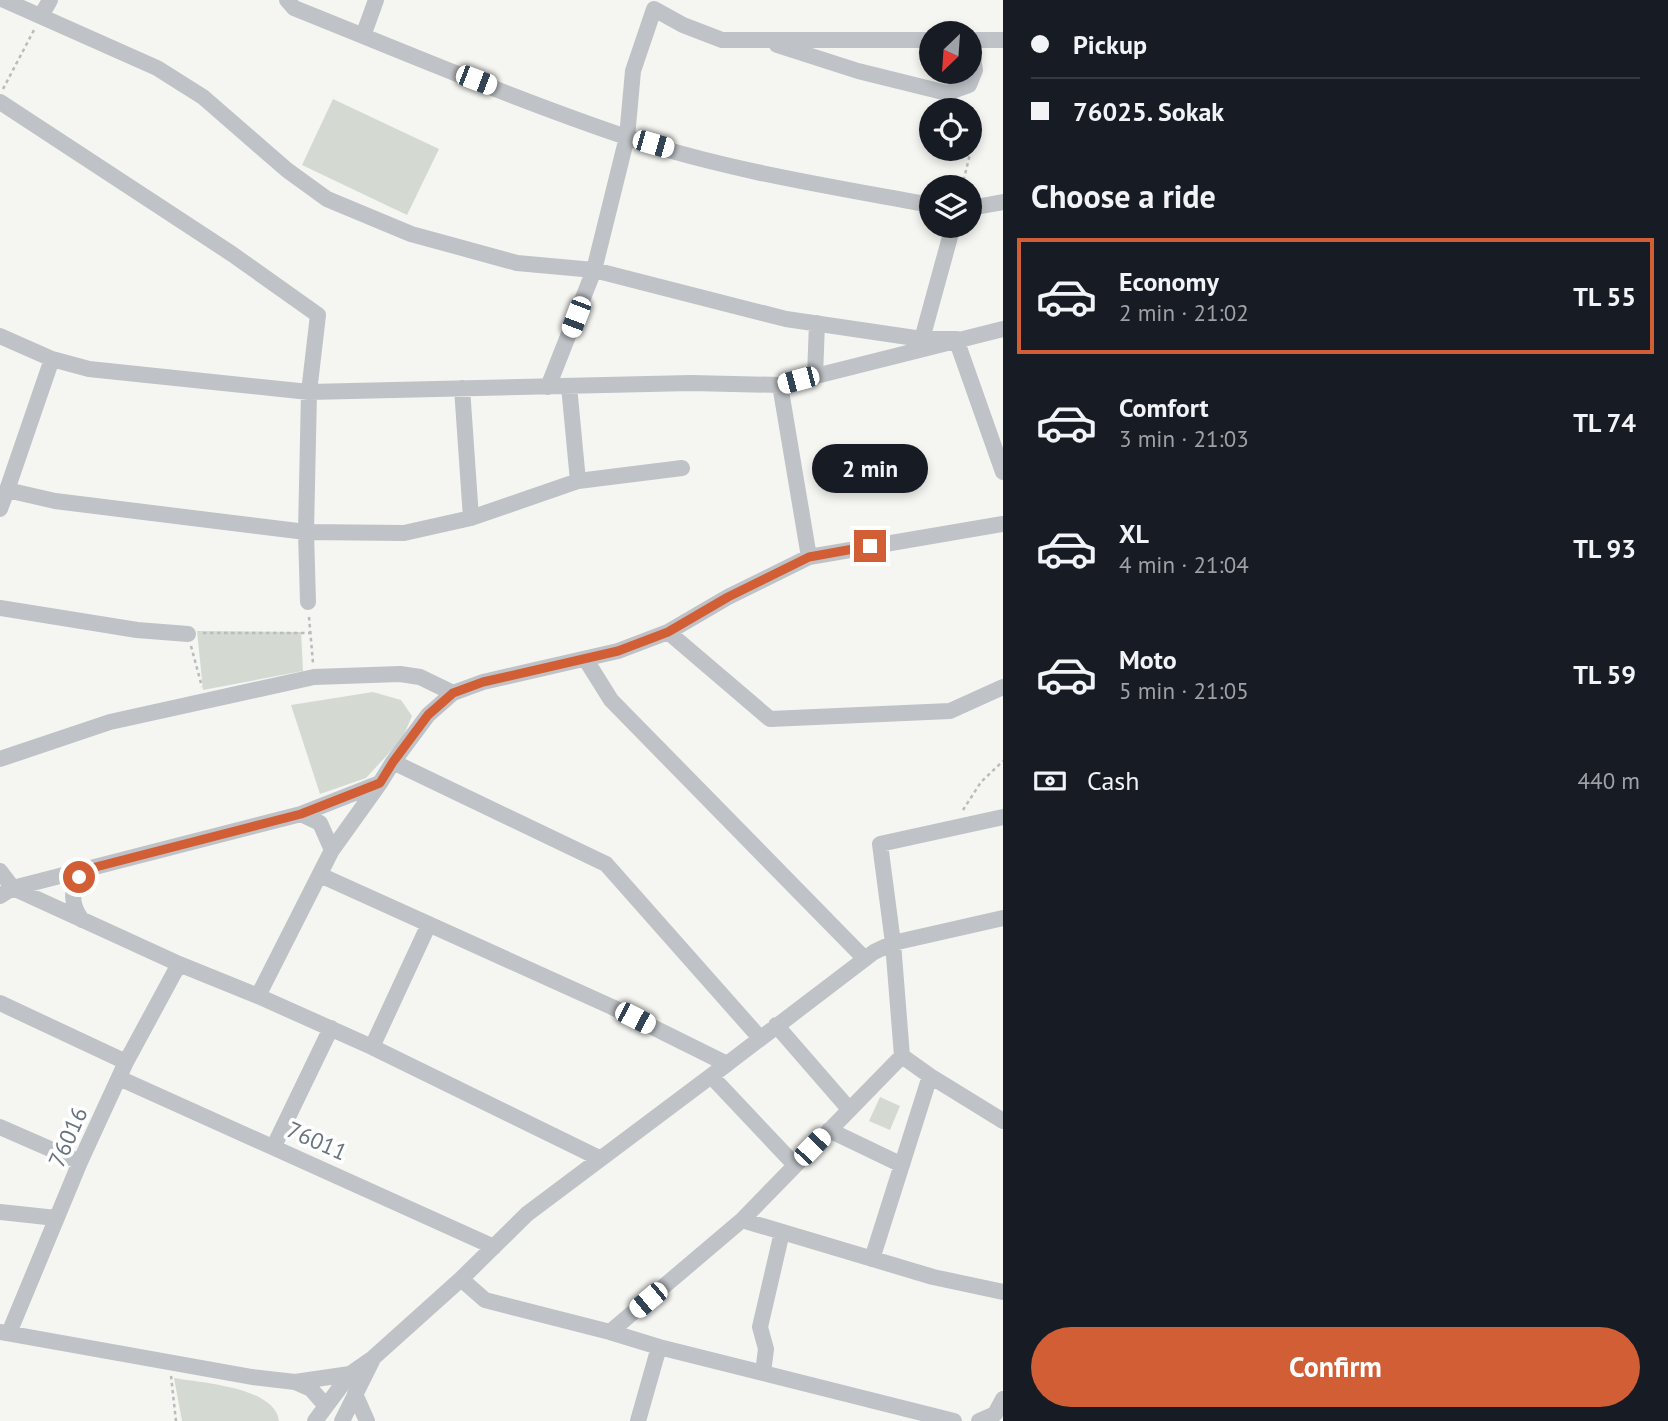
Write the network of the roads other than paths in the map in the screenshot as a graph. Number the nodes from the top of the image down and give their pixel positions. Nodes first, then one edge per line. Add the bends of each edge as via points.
1 (4, 0) edge
2 (50, 0) edge
3 (287, 0) edge
4 (376, 0) edge
5 (656, 4) edge
6 (41, 16) junction
7 (363, 36) junction
8 (761, 40) junction
9 (919, 40) edge
10 (1003, 40) edge
11 (0, 102) edge
12 (627, 137) junction
13 (1003, 202) edge
14 (919, 203) edge
15 (982, 206) edge
16 (950, 238) edge
17 (594, 270) junction
18 (817, 323) junction
19 (1003, 329) edge
20 (0, 336) edge
21 (922, 339) junction
22 (956, 339) junction
23 (52, 359) junction
24 (815, 376) junction
25 (780, 385) junction
26 (569, 386) junction
27 (548, 387) junction
28 (461, 388) junction
29 (309, 392) junction
30 (682, 468) dead end
31 (1003, 472) edge
32 (578, 481) junction
33 (7, 490) junction
34 (0, 509) edge
35 (471, 518) junction
36 (1003, 523) edge
37 (306, 532) junction
38 (809, 557) junction
39 (308, 602) road end
40 (0, 608) edge
41 (668, 632) junction
42 (188, 634) road end
43 (586, 660) junction
44 (1003, 687) edge
45 (453, 693) junction
46 (0, 759) edge
47 (393, 762) junction
48 (380, 783) junction
49 (301, 814) junction
50 (1003, 817) edge
51 (332, 850) junction
52 (88, 869) junction
53 (0, 870) edge
54 (320, 875) junction
55 (6, 892) edge
56 (1003, 918) edge
57 (82, 920) junction
58 (429, 924) junction
59 (893, 943) junction
60 (865, 959) junction
61 (179, 964) junction
62 (258, 996) junction
63 (0, 1003) edge
64 (776, 1025) junction
65 (331, 1028) junction
66 (760, 1038) junction
67 (372, 1047) junction
68 (902, 1056) junction
69 (126, 1062) junction
70 (727, 1064) junction
71 (711, 1076) junction
72 (930, 1076) junction
73 (119, 1078) junction
74 (849, 1108) junction
75 (1003, 1121) edge
76 (0, 1127) edge
77 (829, 1130) junction
78 (274, 1146) junction
79 (599, 1158) junction
80 (80, 1162) junction
81 (795, 1165) junction
82 (902, 1165) junction
83 (0, 1212) edge
84 (56, 1218) junction
85 (742, 1220) junction
86 (782, 1232) junction
87 (495, 1247) junction
88 (872, 1259) junction
89 (461, 1279) junction
90 (1003, 1292) edge
91 (4, 1332) edge
92 (610, 1332) junction
93 (659, 1347) junction
94 (373, 1358) junction
95 (762, 1373) junction
96 (349, 1374) junction
97 (295, 1382) junction
98 (355, 1394) junction
99 (325, 1405) junction
100 (1000, 1410) edge
101 (315, 1421) edge
102 (342, 1421) edge
103 (367, 1421) edge
104 (638, 1421) edge
105 (954, 1421) edge
106 (979, 1421) edge

1 - 6 street
2 - 6 street
3 - 7 street via 294,8
4 - 7 street
5 - 8 street via 683,25 722,40
5 - 12 street via 633,71
6 - 17 street via 157,68 203,97 327,199 457,248 517,263
7 - 12 street
8 - 9 street
8 - 10 street via 947,93 969,85 975,70 970,40
11 - 29 street via 318,315
12 - 14 street via 758,174
12 - 17 street
13 - 15 street
16 - 21 street
17 - 18 street
17 - 27 street
18 - 21 street
18 - 24 street
19 - 22 street
20 - 23 street
21 - 22 street
22 - 24 street
22 - 31 street
23 - 29 street via 89,369
23 - 33 street
24 - 25 street
25 - 26 street
25 - 38 street
26 - 27 street
26 - 32 street
27 - 28 street
28 - 29 street
28 - 35 street
29 - 37 street
30 - 32 street
32 - 35 street
33 - 34 street
33 - 37 street via 55,501
35 - 37 street via 404,533
36 - 38 street
37 - 39 street
38 - 41 street
40 - 42 street via 137,631
41 - 43 street
41 - 44 street via 769,719 950,711
43 - 45 street
43 - 60 street via 611,700
45 - 46 street via 420,677 400,674 314,677 110,722
45 - 47 street via 428,715
47 - 48 street
47 - 66 street via 606,864
48 - 49 street
48 - 51 street
49 - 51 street via 320,823
49 - 52 street
50 - 59 street via 880,844
51 - 54 street
52 - 55 street
52 - 57 street via 73,888 74,910
53 - 55 street
54 - 58 street
54 - 62 street
55 - 57 street
56 - 59 street
57 - 61 street
58 - 67 street
58 - 70 street
59 - 60 street
59 - 68 street
60 - 64 street
61 - 62 street
61 - 69 street, 76016
62 - 65 street
63 - 69 street
64 - 66 street
64 - 74 street
65 - 67 street
65 - 78 street
66 - 70 street
67 - 79 street
68 - 72 street
68 - 74 street
69 - 73 street, 76016
70 - 71 street
71 - 79 street
71 - 81 street
72 - 75 street
72 - 82 street
73 - 78 street, 76011
73 - 80 street, 76016
74 - 77 street
76 - 80 street
77 - 81 street
77 - 82 street
78 - 87 street, 76011
79 - 87 street via 527,1214
80 - 84 street, 76016
81 - 85 street
82 - 88 street
83 - 84 street
84 - 91 street, 76016
85 - 86 street
85 - 92 street
86 - 88 street
86 - 95 street via 760,1327 766,1349
87 - 89 street
88 - 90 street
89 - 92 street via 485,1300
89 - 94 street
91 - 97 street
92 - 93 street
93 - 95 street
93 - 104 street
94 - 96 street
94 - 98 street
95 - 105 street
96 - 97 street
96 - 99 street
97 - 99 street via 311,1389
98 - 102 street
98 - 103 street
99 - 101 street
100 - 106 street

